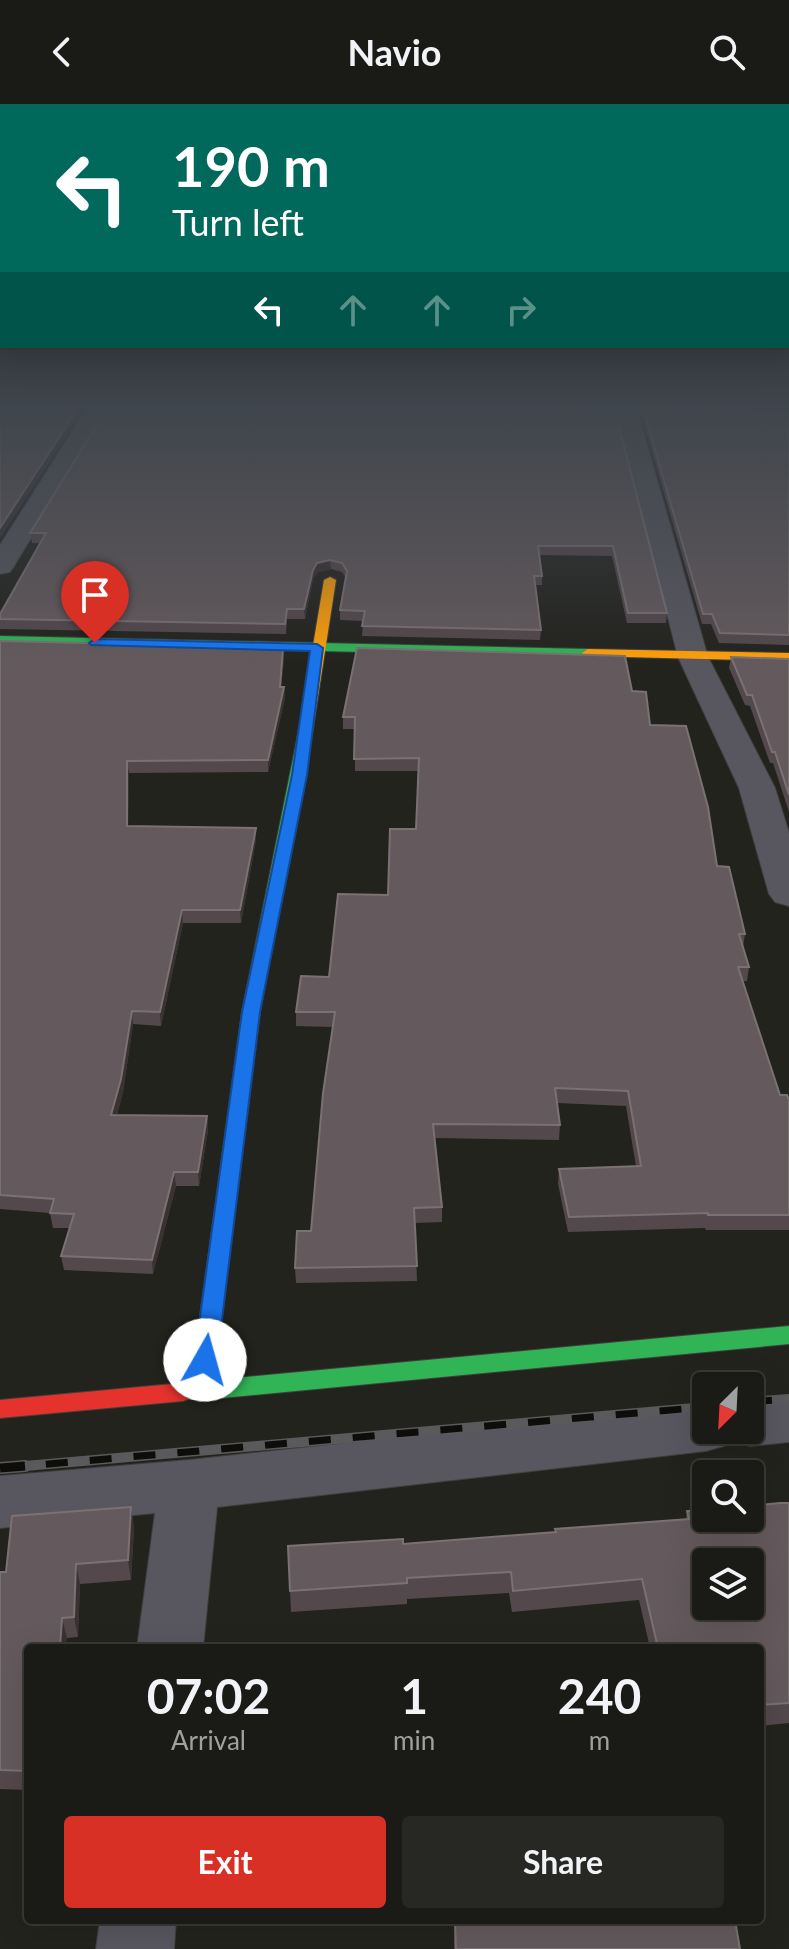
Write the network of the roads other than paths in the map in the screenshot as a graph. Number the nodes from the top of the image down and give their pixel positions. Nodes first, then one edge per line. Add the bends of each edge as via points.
1 (45, 493) edge
2 (649, 493) edge
3 (0, 566) edge
4 (330, 580) dead end
5 (0, 640) edge
6 (317, 648) junction
7 (693, 657) junction
8 (789, 657) edge
9 (789, 894) edge
10 (789, 1335) edge
11 (201, 1391) junction
12 (0, 1409) edge
13 (789, 1419) edge
14 (764, 1422) edge
15 (692, 1430) edge
16 (189, 1485) junction
17 (0, 1502) edge
18 (170, 1644) edge
19 (138, 1924) edge
20 (135, 1949) edge

1 - 3 street
2 - 7 street
4 - 6 street
5 - 6 street
6 - 7 street
6 - 11 street via 299,775 251,1012
7 - 8 street
7 - 9 street via 757,788
10 - 11 street
11 - 12 street
13 - 14 street
15 - 16 street
16 - 17 street
16 - 18 street
19 - 20 street

